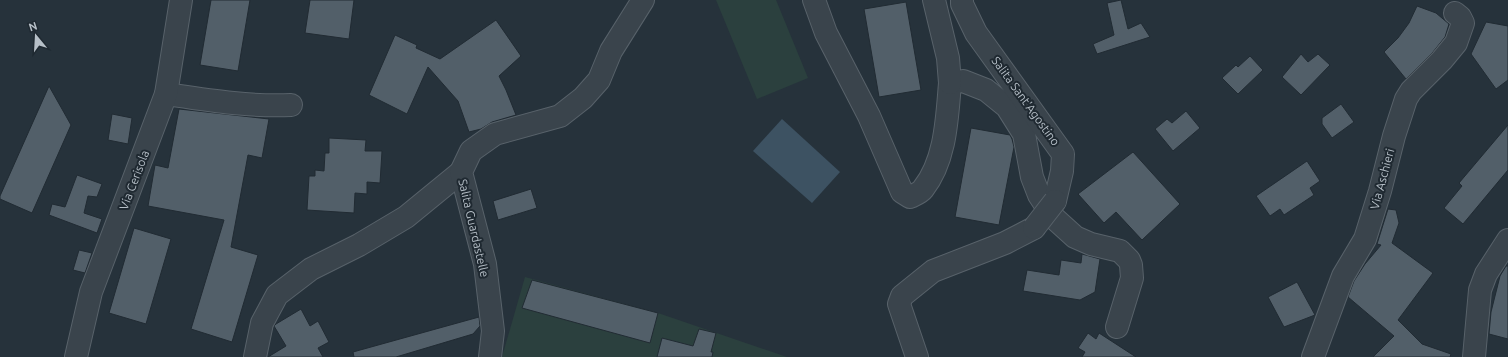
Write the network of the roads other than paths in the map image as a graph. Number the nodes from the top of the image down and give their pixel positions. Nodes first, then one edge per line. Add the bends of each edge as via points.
1 (181, 0) edge
2 (643, 0) edge
3 (814, 0) edge
4 (934, 0) edge
5 (962, 0) edge
6 (1455, 13) dead end
7 (950, 83) junction
8 (166, 94) junction
9 (291, 105) dead end
10 (461, 172) junction
11 (1508, 240) edge
12 (1501, 263) edge
13 (1118, 328) dead end
14 (76, 357) edge
15 (255, 357) edge
16 (490, 357) edge
17 (917, 357) edge
18 (1313, 357) edge
19 (1474, 357) edge

1 - 8 street, Via Cerisola
2 - 10 street, Salita Guardastelle via 611,51 599,80 583,98 560,116 495,134 471,151
3 - 7 street via 826,34 869,116 902,192 910,197 922,190 939,162 946,129
4 - 7 street via 948,58
5 - 17 street, Salita Sant'Agostino, bridge via 976,33 1063,154 1062,171 1055,201 1034,228 1005,243 933,271 902,296 899,304
6 - 18 street, Via Aschieri via 1463,23 1456,43 1411,91 1402,108 1365,239 1343,276
7 - 13 street via 963,81 986,90 1007,107 1024,134 1032,177 1054,218 1075,237 1120,251 1129,260 1132,278
8 - 9 street via 274,106
8 - 14 street, Via Cerisola via 91,292
10 - 15 street via 406,217 359,246 311,269 277,295 262,323
10 - 16 street, Salita Guardastelle via 485,264 493,331
11 - 12 street
12 - 19 street via 1486,274 1480,290

